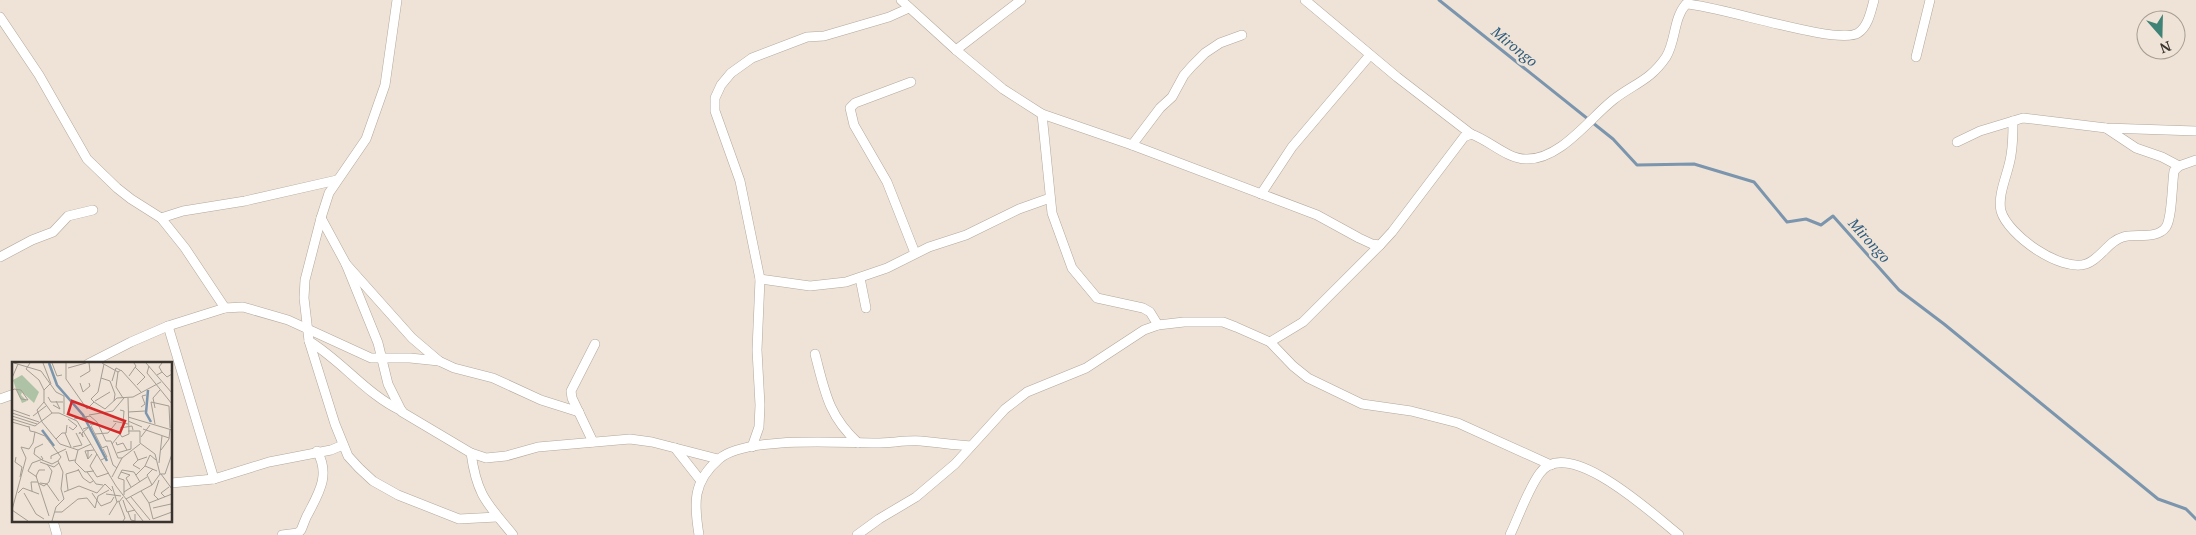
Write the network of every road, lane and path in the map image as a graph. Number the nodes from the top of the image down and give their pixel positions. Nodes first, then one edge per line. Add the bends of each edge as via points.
1 (397, 0) edge
2 (901, 0) edge
3 (1021, 0) edge
4 (1305, 0) edge
5 (1874, 0) edge
6 (1930, 0) edge
7 (1682, 2) edge
8 (908, 8) junction
9 (0, 17) edge
10 (1242, 35) dead end
11 (956, 50) junction
12 (1370, 55) junction
13 (1916, 57) dead end
14 (910, 82) dead end
15 (1042, 114) junction
16 (2013, 121) junction
17 (2106, 128) junction
18 (2196, 131) edge
19 (1471, 134) junction
20 (1957, 142) dead end
21 (1132, 145) junction
22 (2196, 160) edge
23 (2180, 166) junction
24 (337, 180) junction
25 (1262, 194) junction
26 (1050, 198) junction
27 (93, 210) dead end
28 (162, 218) junction
29 (321, 218) junction
30 (1380, 245) junction
31 (915, 253) junction
32 (0, 257) edge
33 (346, 264) junction
34 (860, 278) junction
35 (760, 279) junction
36 (225, 308) junction
37 (866, 308) dead end
38 (1158, 325) junction
39 (168, 326) junction
40 (309, 328) junction
41 (309, 341) junction
42 (1270, 342) junction
43 (596, 344) dead end
44 (815, 354) dead end
45 (382, 359) junction
46 (439, 361) junction
47 (92, 362) edge
48 (12, 395) edge
49 (0, 399) edge
50 (402, 412) junction
51 (579, 412) junction
52 (593, 442) junction
53 (858, 442) junction
54 (344, 445) junction
55 (971, 446) junction
56 (752, 447) junction
57 (675, 448) junction
58 (317, 451) junction
59 (471, 453) junction
60 (718, 459) junction
61 (1550, 465) junction
62 (214, 480) junction
63 (701, 481) junction
64 (172, 483) edge
65 (497, 517) junction
66 (53, 522) edge
67 (57, 535) edge
68 (282, 535) edge
69 (513, 535) edge
70 (699, 535) edge
71 (857, 535) edge
72 (1510, 535) edge
73 (1679, 535) edge

1 - 24 street via 385,84 366,139
2 - 8 street
3 - 11 street
4 - 12 street
5 - 7 street via 1863,29 1856,35 1845,36
6 - 13 street
7 - 19 street via 1667,55 1655,72 1613,99 1552,151 1524,160
8 - 11 street
8 - 35 street via 832,34 807,36 752,58 721,85 715,98 715,111 740,181
9 - 28 street via 88,158 116,188
10 - 21 street via 1220,43 1199,59
11 - 15 street via 1003,89
12 - 19 street
12 - 25 street via 1292,147
14 - 31 street via 855,103 850,108 850,117 887,182
15 - 21 street
15 - 26 street
16 - 17 street via 2022,118
16 - 20 street
16 - 23 street via 2011,155 2001,208 2005,220 2016,234 2055,260 2081,265 2089,263 2124,236 2157,234 2163,230 2170,212 2174,171
17 - 18 street
17 - 23 street via 2136,148
19 - 30 street via 1458,142
21 - 25 street
22 - 23 street
24 - 28 street
24 - 29 street
25 - 30 street via 1317,215 1372,244
26 - 31 street via 966,235
26 - 38 street via 1072,268 1092,293 1102,300 1143,308 1150,312
27 - 32 street via 68,216 53,232
28 - 36 street
29 - 33 street
29 - 40 street via 305,280
30 - 42 street via 1303,322
31 - 34 street
33 - 45 street
33 - 46 street via 412,338
34 - 35 street via 810,286
34 - 37 street
35 - 56 street via 757,350 759,427
36 - 39 street
36 - 40 street via 244,307
38 - 42 street via 1223,322
38 - 55 street via 1130,337 1077,372 1027,392 1005,409
39 - 47 street
39 - 62 street
40 - 41 street
40 - 45 street via 361,355
41 - 50 street via 328,352 386,404
41 - 54 street via 326,400
42 - 61 street via 1308,378 1362,404 1411,411 1458,423
43 - 51 street via 571,391
44 - 53 street via 835,416
45 - 46 street
45 - 50 street via 388,384
46 - 51 street via 493,378 541,400
48 - 49 street
50 - 59 street
51 - 52 street
52 - 57 street via 630,439
52 - 59 street via 538,447 486,458
53 - 55 street via 920,441
53 - 56 street via 793,442
54 - 58 street
54 - 65 street via 348,456 373,481 398,495 459,519
55 - 71 street via 916,498
56 - 60 street
57 - 60 street
57 - 63 street
58 - 62 street
58 - 68 street via 323,464 321,488 301,530
59 - 65 street via 478,487
60 - 63 street
61 - 72 street via 1540,472
61 - 73 street via 1570,464 1615,483
62 - 64 street
63 - 70 street via 695,494 694,509
65 - 69 street
66 - 67 street

